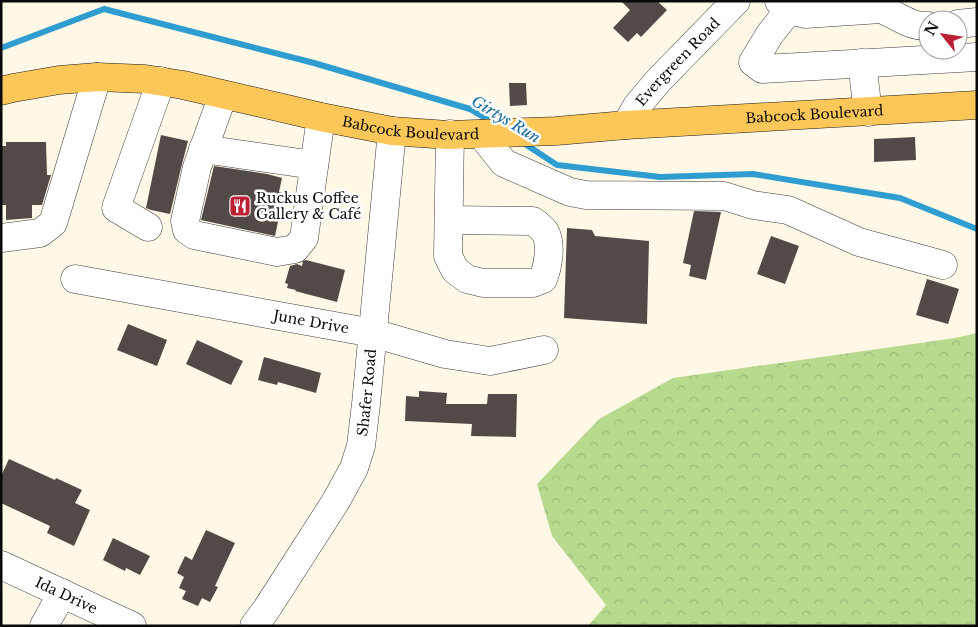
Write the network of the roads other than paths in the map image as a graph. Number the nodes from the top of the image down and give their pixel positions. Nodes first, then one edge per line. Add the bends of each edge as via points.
1 (736, 1) edge
2 (784, 6) edge
3 (826, 7) edge
4 (918, 25) edge
5 (977, 57) edge
6 (862, 63) junction
7 (97, 77) junction
8 (161, 82) junction
9 (1, 91) edge
10 (223, 95) junction
11 (977, 105) edge
12 (868, 112) junction
13 (321, 117) junction
14 (626, 126) junction
15 (392, 131) junction
16 (450, 134) junction
17 (488, 134) junction
18 (203, 149) junction
19 (314, 166) junction
20 (449, 220) dead end
21 (148, 227) dead end
22 (1, 238) edge
23 (943, 265) dead end
24 (75, 279) dead end
25 (373, 333) junction
26 (544, 350) dead end
27 (1, 565) edge
28 (62, 593) junction
29 (44, 626) edge
30 (132, 626) edge
31 (254, 626) edge

1 - 14 street, Evergreen Road via 658,81 637,106
2 - 3 street via 805,14
2 - 6 street via 754,62 762,69
3 - 4 street via 881,9
5 - 6 street
6 - 12 street
7 - 8 main road, Babcock Boulevard
7 - 9 main road, Babcock Boulevard via 59,80
7 - 22 street via 53,224 40,233
8 - 10 main road, Babcock Boulevard
8 - 21 street via 116,208
10 - 13 main road, Babcock Boulevard
10 - 18 street
11 - 12 main road, Babcock Boulevard
12 - 14 main road, Babcock Boulevard
13 - 15 main road, Babcock Boulevard
13 - 19 street
14 - 17 main road, Babcock Boulevard
15 - 16 main road, Babcock Boulevard
15 - 25 street, Shafer Road
16 - 17 main road, Babcock Boulevard
16 - 20 street
17 - 23 street via 504,164 570,192 586,195 724,196 753,205 788,210 859,242
18 - 19 street
18 - 19 street via 185,221 186,230 194,235 277,252 295,249 304,238
24 - 25 street, June Drive
25 - 26 street, June Drive via 445,354 490,361
25 - 31 street, Shafer Road via 361,446 354,468
27 - 28 street, Ida Drive
28 - 29 street
28 - 30 street, Ida Drive

